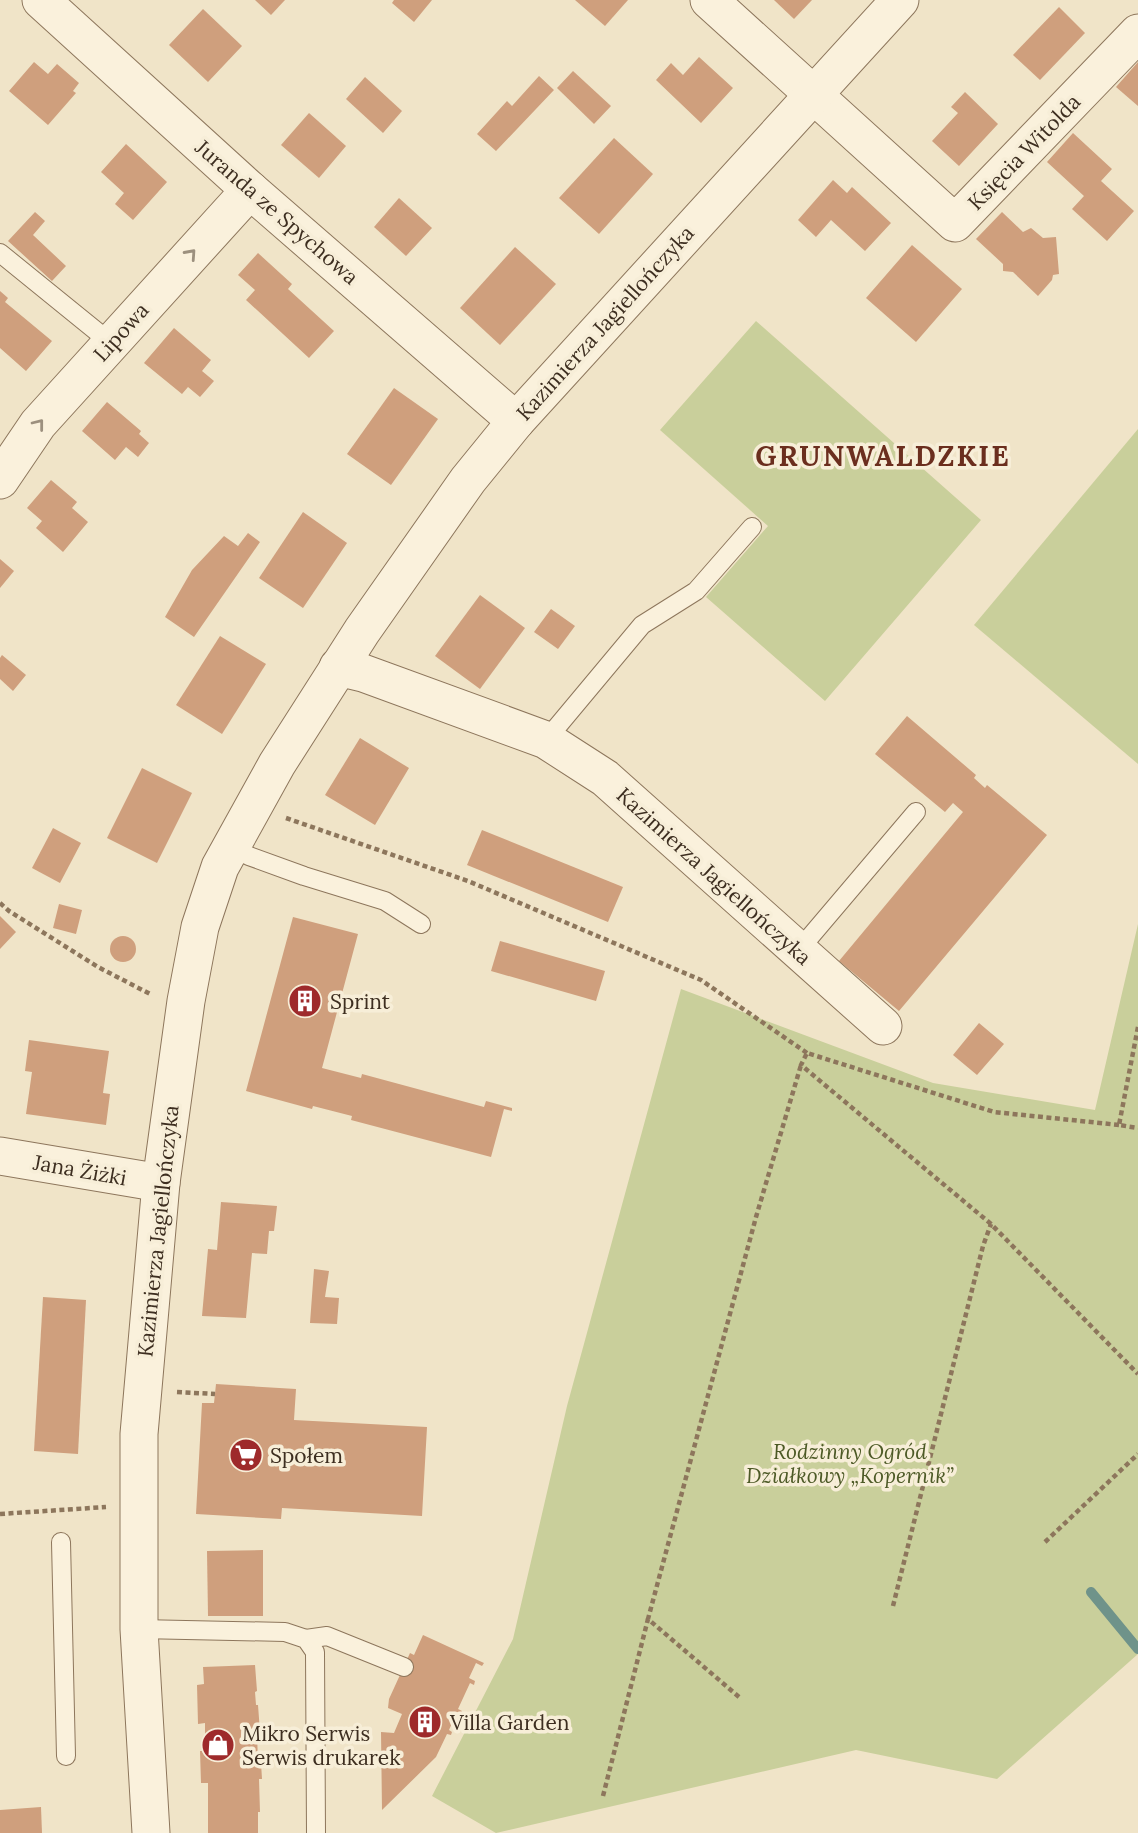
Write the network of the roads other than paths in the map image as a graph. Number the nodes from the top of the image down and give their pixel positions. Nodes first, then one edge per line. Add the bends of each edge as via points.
1 (41, 0) edge
2 (709, 0) edge
3 (900, 0) edge
4 (1138, 33) edge
5 (813, 94) junction
6 (250, 190) junction
7 (0, 253) edge
8 (111, 343) junction
9 (516, 421) junction
10 (0, 480) edge
11 (752, 527) dead end
12 (338, 667) junction
13 (546, 740) junction
14 (916, 812) dead end
15 (231, 847) junction
16 (421, 924) dead end
17 (798, 951) junction
18 (883, 1026) dead end
19 (0, 1156) edge
20 (161, 1183) junction
21 (61, 1542) dead end
22 (139, 1629) junction
23 (306, 1639) junction
24 (404, 1667) dead end
25 (66, 1756) dead end
26 (150, 1833) edge
27 (316, 1833) edge

1 - 6 street, Juranda ze Spychowa
2 - 5 street
3 - 5 street, Kazimierza Jagiellończyka
4 - 5 street, Księcia Witolda via 955,223
5 - 9 street, Kazimierza Jagiellończyka
8 -> 6 street, Lipowa
6 - 9 street, Juranda ze Spychowa
7 - 8 lane
10 -> 8 street, Lipowa via 38,424
9 - 12 street, Kazimierza Jagiellończyka via 468,480
11 - 13 lane via 696,591 642,625
12 - 13 street, Kazimierza Jagiellończyka
12 - 15 street, Kazimierza Jagiellończyka
13 - 17 street, Kazimierza Jagiellończyka via 605,778
14 - 17 lane
15 - 16 lane via 385,901
15 - 20 street, Kazimierza Jagiellończyka via 200,927
17 - 18 street, Kazimierza Jagiellończyka
19 - 20 street, Jana Żiżki
20 - 22 street, Kazimierza Jagiellończyka via 139,1434
21 - 25 lane
22 - 23 lane via 285,1632
22 - 26 street, Kazimierza Jagiellończyka
23 - 24 lane via 327,1636
23 - 27 lane via 315,1652

